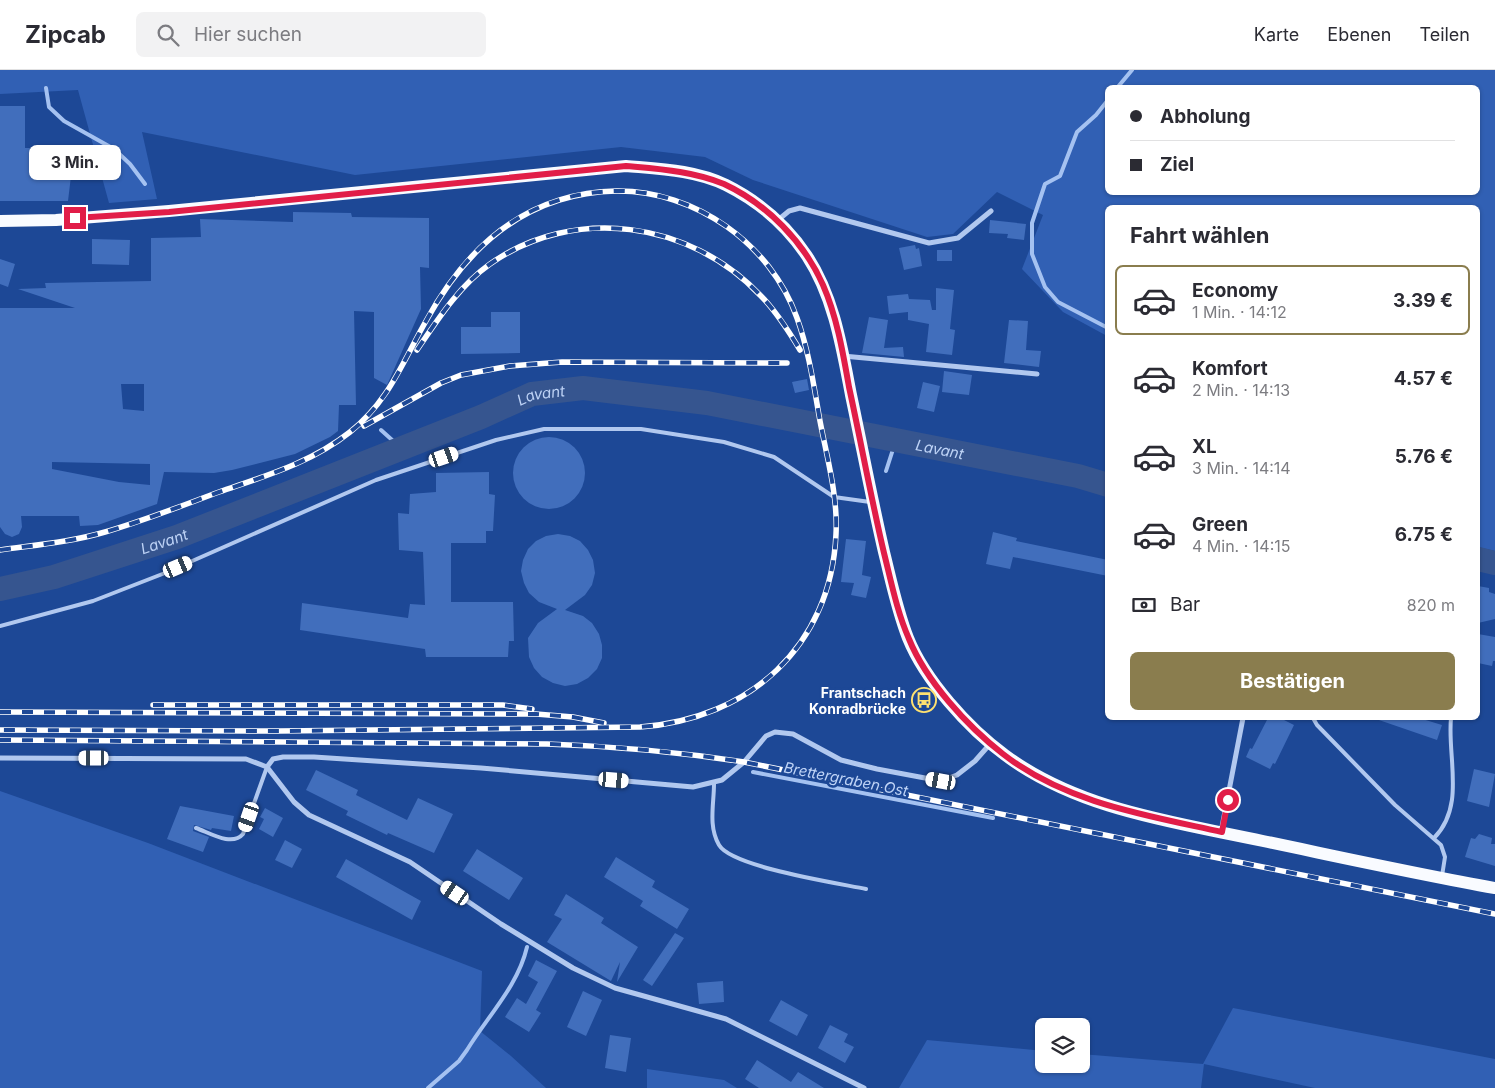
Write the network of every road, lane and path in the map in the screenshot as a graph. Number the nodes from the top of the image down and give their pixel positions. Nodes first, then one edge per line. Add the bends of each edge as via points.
1 (990, 211) dead end
2 (0, 221) edge
3 (778, 221) junction
4 (843, 356) junction
5 (1037, 374) dead end
6 (872, 502) junction
7 (0, 626) edge
8 (1243, 720) edge
9 (1314, 720) edge
10 (1451, 720) edge
11 (991, 744) junction
12 (0, 758) edge
13 (267, 768) junction
14 (714, 784) junction
15 (196, 828) dead end
16 (1222, 832) junction
17 (1434, 838) junction
18 (1441, 878) junction
19 (1495, 888) edge
20 (866, 889) dead end
21 (864, 1088) edge

1 - 3 street via 958,238 929,243 800,208 788,211
2 - 3 main road via 169,212 626,166 667,169 715,181 752,201
3 - 4 main road via 808,257 823,285
4 - 5 street
4 - 6 main road
6 - 7 lane via 834,497 774,457 724,442 641,428 544,430 496,440 376,480 165,573 93,601
6 - 11 main road via 895,598 909,640 948,700
8 - 16 street
9 - 17 lane via 1395,804
10 - 17 lane via 1454,774 1450,812 1443,830
11 - 14 street via 957,775 941,781 841,760 793,734 774,732 766,736 733,772
11 - 16 main road via 1029,772 1089,800
12 - 13 street via 246,759
13 - 14 street via 273,759 283,756 314,756 693,787
13 - 15 lane via 239,839 231,841
13 - 21 street via 294,802 309,815 410,862 573,968 615,988 726,1019
14 - 20 lane via 712,818 714,834 722,849 753,864
16 - 18 main road
17 - 18 lane via 1444,850
18 - 19 main road

